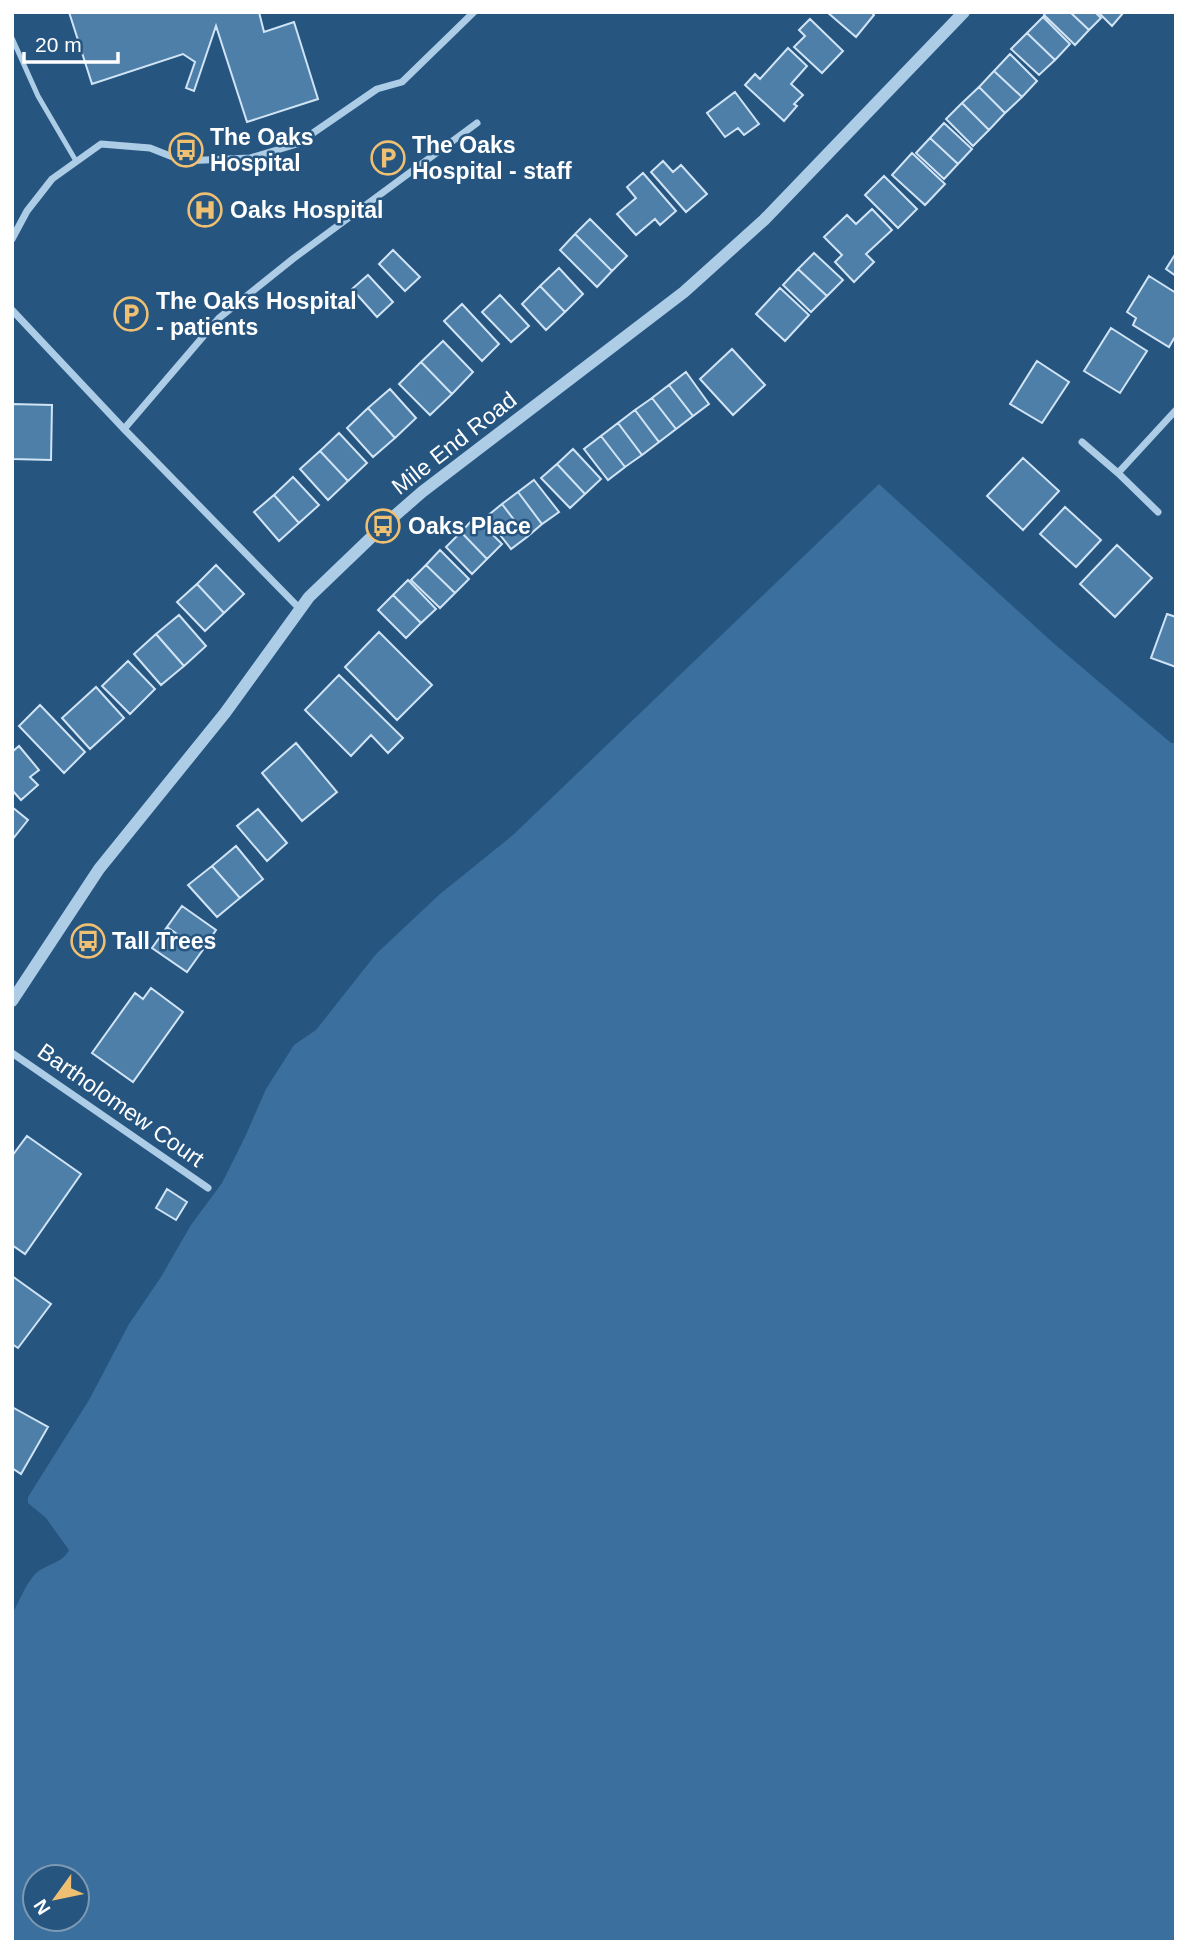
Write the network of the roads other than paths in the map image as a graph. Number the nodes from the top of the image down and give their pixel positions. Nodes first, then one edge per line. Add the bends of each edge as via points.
1 (474, 12) edge
2 (964, 12) edge
3 (12, 38) edge
4 (477, 123) dead end
5 (76, 161) junction
6 (12, 239) edge
7 (12, 310) edge
8 (1176, 410) edge
9 (124, 429) junction
10 (1082, 442) dead end
11 (1118, 473) junction
12 (1158, 512) dead end
13 (300, 609) junction
14 (12, 1001) edge
15 (12, 1054) edge
16 (208, 1188) dead end

1 - 5 street via 402,82 377,89 297,144 250,158 183,161 150,148 101,144
2 - 13 street, Mile End Road via 764,220 694,283 422,492
3 - 5 lane via 38,96
4 - 9 street via 219,318
5 - 6 street via 52,179
7 - 9 street
8 - 11 street
9 - 13 street
10 - 11 street
11 - 12 street
13 - 14 street, Mile End Road via 225,713 99,869
15 - 16 street, Bartholomew Court

